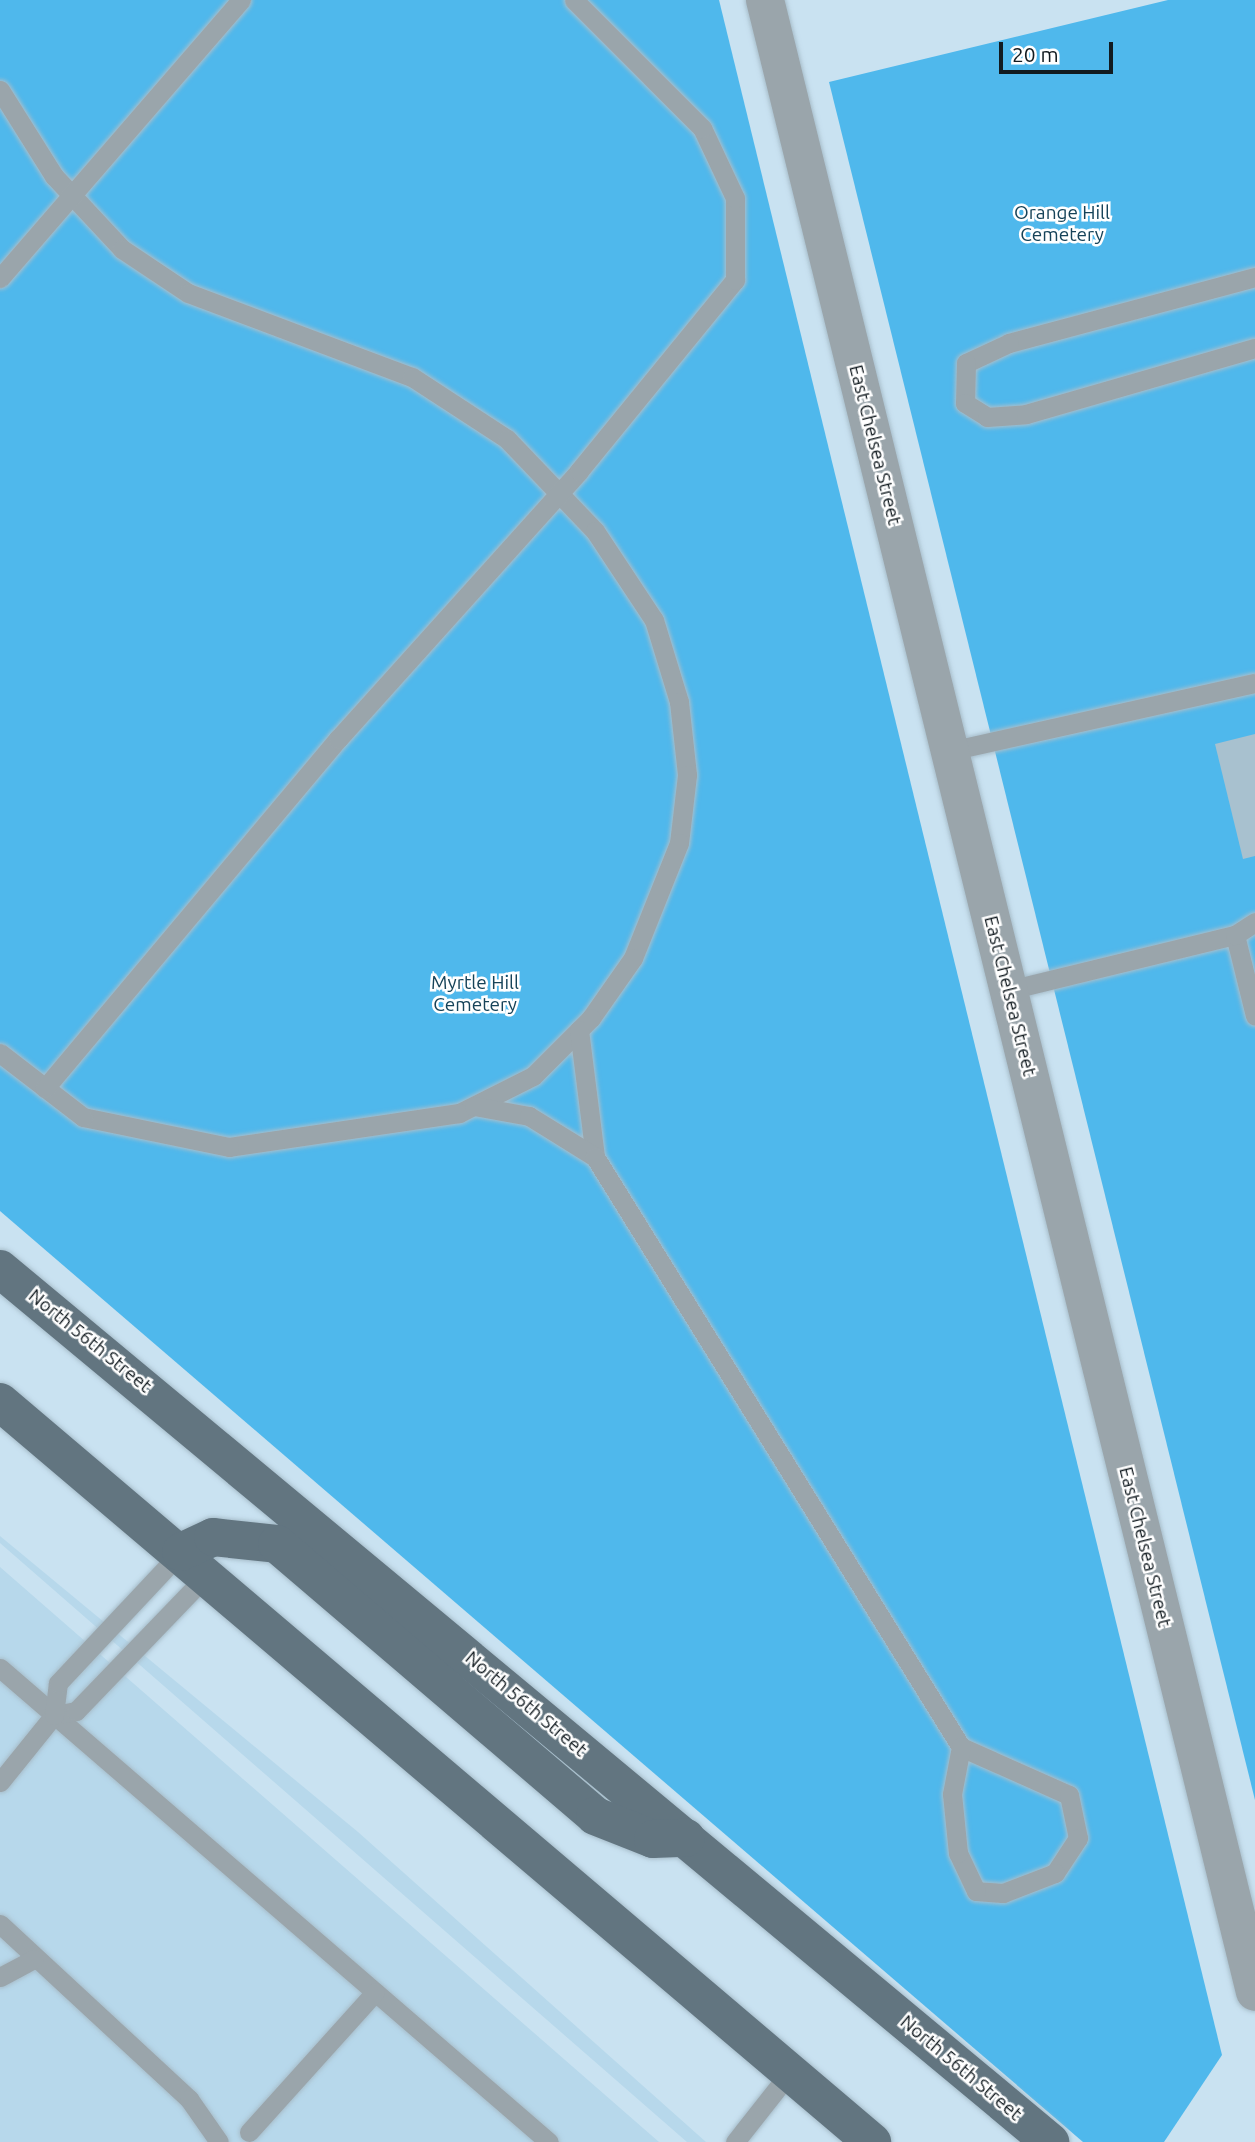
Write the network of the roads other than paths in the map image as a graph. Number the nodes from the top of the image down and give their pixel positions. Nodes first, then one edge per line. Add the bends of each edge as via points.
1 (241, 0) edge
2 (575, 0) edge
3 (765, 0) edge
4 (0, 90) edge
5 (72, 195) junction
6 (1255, 277) edge
7 (0, 278) edge
8 (1255, 348) edge
9 (559, 493) junction
10 (1255, 683) edge
11 (950, 751) junction
12 (1255, 922) edge
13 (1236, 935) junction
14 (1009, 990) junction
15 (1255, 1016) edge
16 (579, 1030) junction
17 (0, 1053) edge
18 (45, 1088) junction
19 (474, 1106) junction
20 (595, 1157) junction
21 (0, 1269) edge
22 (0, 1402) edge
23 (194, 1564) junction
24 (0, 1668) edge
25 (54, 1715) junction
26 (961, 1747) junction
27 (0, 1782) edge
28 (686, 1838) junction
29 (0, 1924) edge
30 (34, 1959) junction
31 (0, 1977) edge
32 (375, 1992) junction
33 (1255, 1992) edge
34 (790, 2072) junction
35 (250, 2132) dead end
36 (219, 2142) edge
37 (549, 2142) edge
38 (735, 2142) edge
39 (872, 2142) edge
40 (1050, 2142) edge

1 - 5 lane
2 - 9 lane via 702,128 735,198 739,242 735,280 711,314
3 - 11 street, East Chelsea Street
4 - 5 lane
5 - 7 lane
5 - 9 lane via 122,249 188,293 412,377 507,439
6 - 8 lane via 1009,343 966,363 965,403 987,417 1026,414
9 - 16 lane via 595,531 654,620 679,702 687,775 678,843 633,958
9 - 18 lane via 338,738
10 - 11 lane
11 - 14 street, East Chelsea Street
12 - 13 lane
13 - 14 lane
13 - 15 lane
14 - 33 street, East Chelsea Street
16 - 19 lane via 533,1076
16 - 20 lane
17 - 18 lane
18 - 19 lane via 83,1117 229,1147
19 - 20 lane via 529,1116
20 - 26 lane
21 - 28 main road, North 56th Street
22 - 23 main road
23 - 25 lane via 76,1712
23 - 25 lane via 58,1683
23 - 28 main road via 213,1537 276,1544 596,1816 653,1839
23 - 34 main road
24 - 25 lane
25 - 27 lane
25 - 32 lane
26 - 26 lane via 1069,1794 1078,1838 1055,1873 1003,1893 976,1891 958,1853 952,1794
28 - 40 main road, North 56th Street
29 - 30 lane
30 - 31 lane
30 - 36 lane via 189,2099
32 - 35 lane
32 - 37 lane
34 - 38 lane
34 - 39 main road

